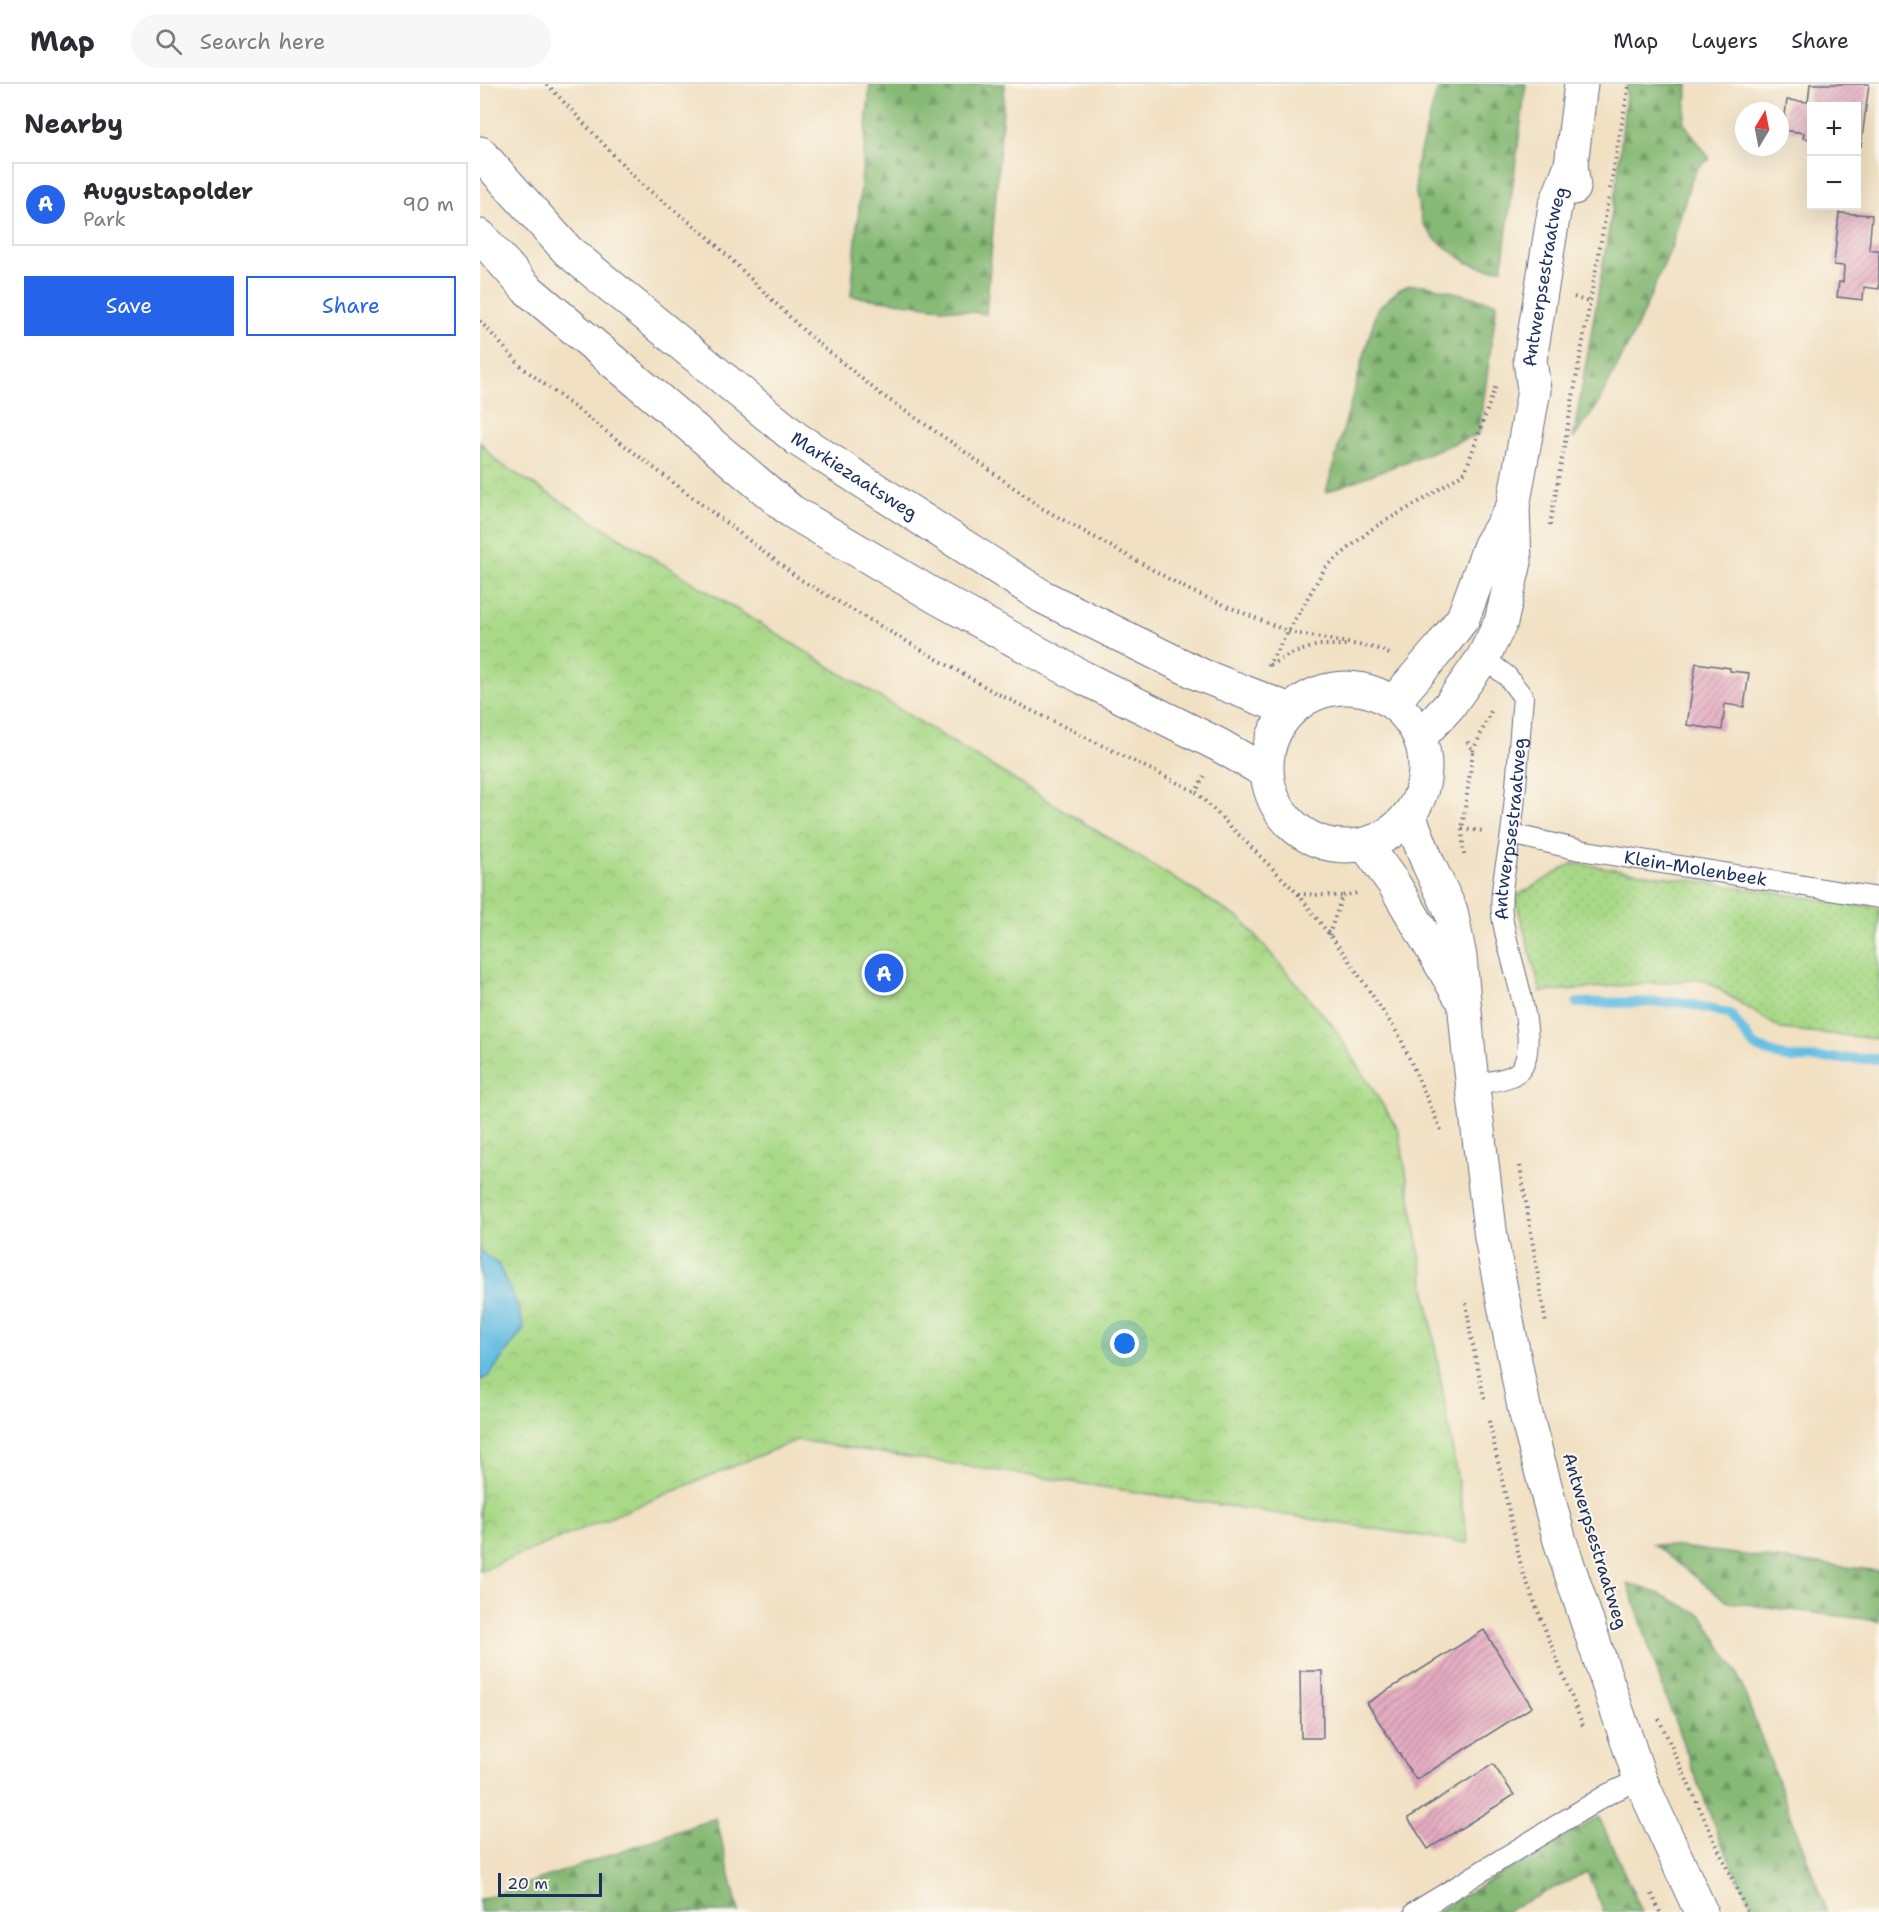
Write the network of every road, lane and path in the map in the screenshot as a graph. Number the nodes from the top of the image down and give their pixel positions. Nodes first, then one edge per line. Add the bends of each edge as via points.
1 (547, 84) edge
2 (1581, 84) edge
3 (480, 153) edge
4 (480, 236) edge
5 (480, 321) edge
6 (1465, 472) dead end
7 (1513, 507) junction
8 (1358, 645) dead end
9 (1484, 658) junction
10 (1267, 667) dead end
11 (1393, 703) junction
12 (1290, 710) junction
13 (1420, 737) junction
14 (1266, 772) junction
15 (1196, 792) dead end
16 (1409, 815) junction
17 (1462, 829) dead end
18 (1511, 834) junction
19 (1365, 844) junction
20 (1465, 859) dead end
21 (1298, 894) dead end
22 (1342, 896) dead end
23 (1879, 898) edge
24 (1329, 935) dead end
25 (1464, 1004) junction
26 (1400, 1037) dead end
27 (1473, 1084) junction
28 (1519, 1161) dead end
29 (1546, 1327) dead end
30 (1654, 1709) dead end
31 (1640, 1779) junction
32 (1415, 1912) edge
33 (1701, 1912) edge
34 (1747, 1912) edge

1 - 6 path via 640,183 708,237 804,331 879,393 1040,507 1191,591 1289,632 1325,568 1373,528
2 - 7 main road, Antwerpsestraatweg via 1571,165 1555,206 1530,360 1534,390
3 - 12 main road, Markiezaatsweg via 568,251 797,439 1043,597 1201,675
4 - 14 main road via 525,288 791,511 938,598
5 - 15 path via 523,368 801,580 994,692
7 - 9 main road, Antwerpsestraatweg via 1515,562 1501,622
7 - 11 main road, Antwerpsestraatweg via 1490,545 1463,618
8 - 10 path via 1318,645
9 - 13 main road, Antwerpsestraatweg via 1449,706
9 - 18 lane, Antwerpsestraatweg via 1507,676 1523,697
11 - 12 main road via 1368,690 1340,688 1313,694
11 - 13 main road via 1409,718
12 - 14 main road via 1276,728 1268,749
13 - 16 main road via 1425,778
14 - 19 main road via 1273,799 1289,822 1311,838 1338,846
16 - 19 main road via 1390,833
16 - 25 main road, Antwerpsestraatweg via 1451,911
17 - 20 path
18 - 23 lane, Klein-Molenbeek via 1580,850
18 - 27 lane, Antwerpsestraatweg via 1502,914 1527,1030 1527,1052 1522,1068 1515,1074
19 - 25 main road, Antwerpsestraatweg via 1394,884
21 - 22 path
24 - 26 path
25 - 27 main road, Antwerpsestraatweg
27 - 31 main road, Antwerpsestraatweg via 1491,1238 1524,1407 1560,1541
28 - 29 path
30 - 34 path
31 - 32 lane via 1608,1794
31 - 33 main road, Antwerpsestraatweg

